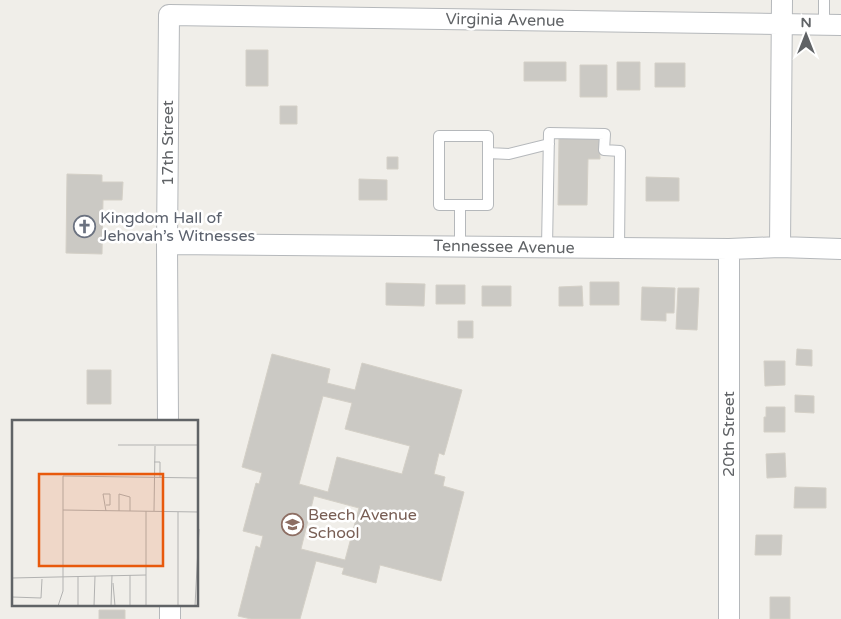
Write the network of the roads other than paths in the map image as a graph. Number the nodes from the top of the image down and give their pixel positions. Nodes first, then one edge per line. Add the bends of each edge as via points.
1 (782, 0) edge
2 (824, 0) edge
3 (169, 15) joint
4 (781, 25) junction
5 (832, 25) edge
6 (549, 144) junction
7 (488, 154) junction
8 (460, 204) junction
9 (167, 244) junction
10 (460, 246) junction
11 (547, 247) junction
12 (780, 247) junction
13 (619, 248) junction
14 (729, 249) junction
15 (841, 250) edge
16 (168, 420) edge
17 (170, 606) edge
18 (170, 619) edge
19 (729, 619) edge

1 - 4 street
2 - 5 lane
3 - 4 street, Virginia Avenue
3 - 9 street, 17th Street
4 - 5 street, Virginia Avenue
4 - 12 street
6 - 7 lane via 509,154
6 - 11 lane
6 - 13 lane via 549,133 605,134 604,150 620,151
7 - 8 lane via 488,204
7 - 8 lane via 488,136 439,136 439,204
8 - 10 lane
9 - 10 street, Tennessee Avenue
9 - 16 street, 17th Street
10 - 11 street, Tennessee Avenue
11 - 13 street, Tennessee Avenue
12 - 14 street, Tennessee Avenue
12 - 15 street, Tennessee Avenue
13 - 14 street, Tennessee Avenue
14 - 19 street, 20th Street
17 - 18 street

